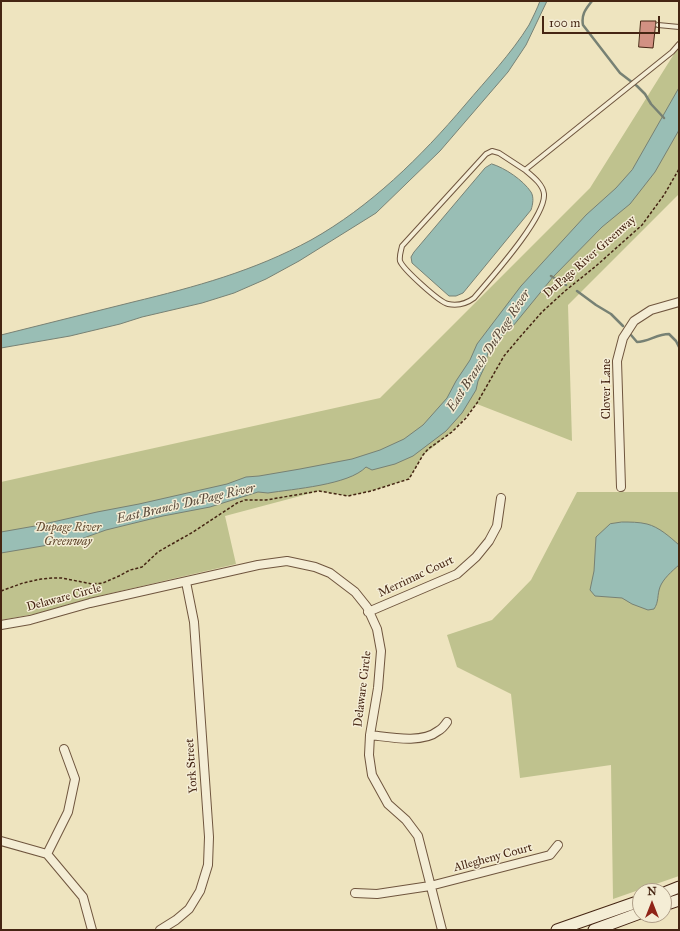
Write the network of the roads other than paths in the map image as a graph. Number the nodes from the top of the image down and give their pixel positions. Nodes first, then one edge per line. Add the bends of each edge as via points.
1 (658, 25) dead end
2 (679, 28) edge
3 (679, 44) edge
4 (525, 170) junction
5 (679, 302) edge
6 (621, 487) dead end
7 (501, 498) dead end
8 (186, 582) junction
9 (368, 612) junction
10 (1, 625) edge
11 (448, 722) dead end
12 (370, 735) junction
13 (64, 750) dead end
14 (1, 841) edge
15 (558, 845) dead end
16 (47, 854) junction
17 (430, 886) junction
18 (355, 893) dead end
19 (632, 904) edge
20 (632, 917) edge
21 (92, 930) edge
22 (160, 930) edge
23 (442, 930) edge
24 (557, 930) edge
25 (594, 930) edge

1 - 2 lane
3 - 4 lane
4 - 4 lane via 499,153 492,151 486,154 402,246 400,262 406,270 448,304 458,305 474,298 512,252 544,201 544,192 538,181
5 - 6 street, Clover Lane via 651,310 634,321 623,338 617,361
7 - 9 street, Merrimac Court via 497,526 489,541 458,574
8 - 9 street, Delaware Circle via 287,561 330,573 355,592
8 - 10 street, Delaware Circle
8 - 22 street, York Street via 194,622 209,837 208,865 200,891 189,909
9 - 12 street, Delaware Circle via 378,629 381,651
11 - 12 street via 438,732 425,738
12 - 17 street, Delaware Circle via 372,775 388,804 406,820 418,836
13 - 16 street via 75,779 68,812
14 - 16 street
15 - 17 street, Allegheny Court via 550,855
16 - 21 street via 83,897
17 - 18 street, Allegheny Court via 377,894
17 - 23 street, Delaware Circle
19 - 24 main road
20 - 25 main road

